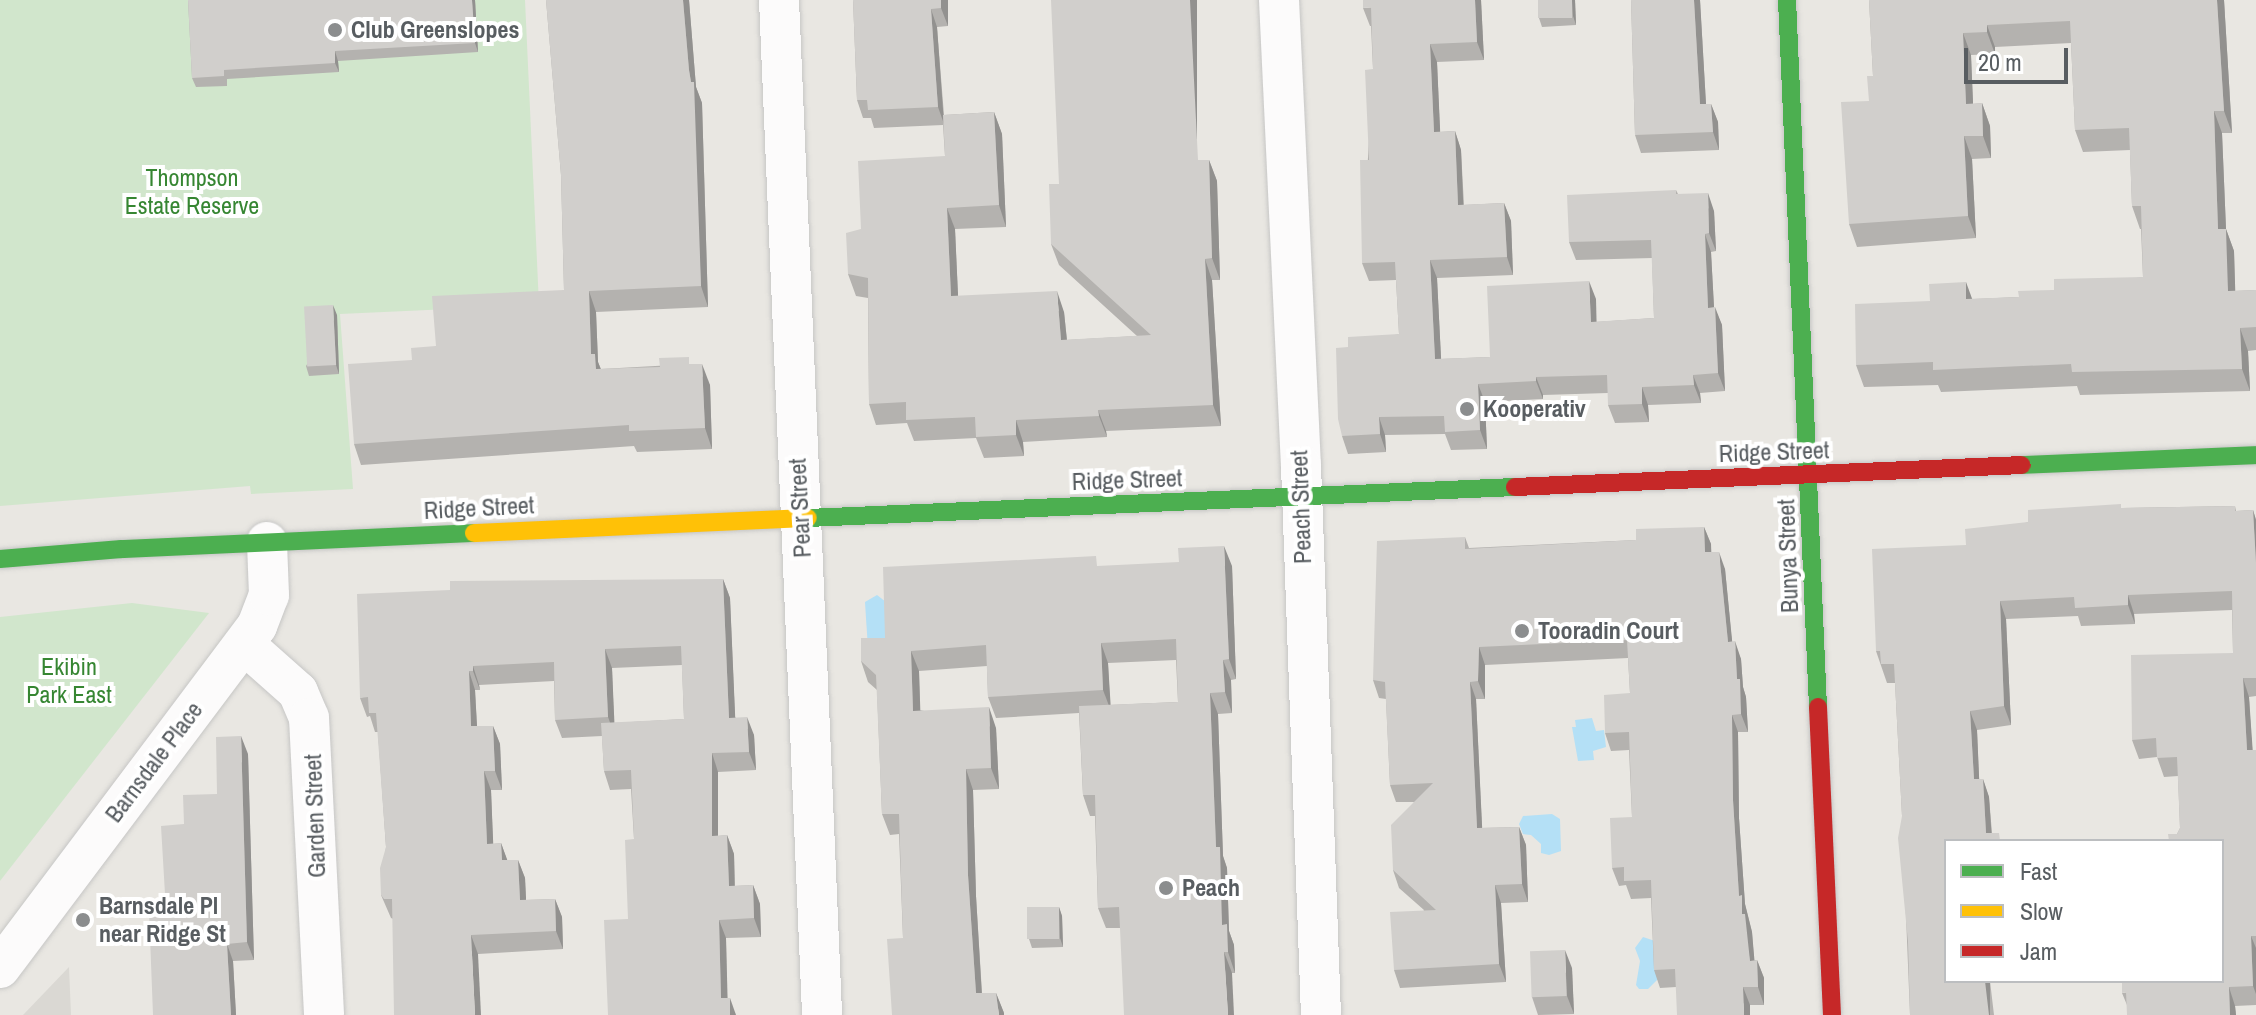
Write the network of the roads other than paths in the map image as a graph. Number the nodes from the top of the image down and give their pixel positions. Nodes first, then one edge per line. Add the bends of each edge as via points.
1 (779, 0) edge
2 (1279, 0) edge
3 (1787, 0) edge
4 (2256, 455) edge
5 (1808, 474) junction
6 (1302, 497) junction
7 (801, 518) junction
8 (267, 542) junction
9 (0, 559) edge
10 (244, 644) junction
11 (0, 968) edge
12 (324, 1015) edge
13 (822, 1015) edge
14 (1321, 1015) edge
15 (1832, 1015) edge

1 - 7 street, Pear Street
2 - 6 street, Peach Street
3 - 5 street, Bunya Street
4 - 5 street, Ridge Street
5 - 6 street, Ridge Street
5 - 15 street, Bunya Street
6 - 7 street, Ridge Street
6 - 14 street, Peach Street
7 - 8 street, Ridge Street
7 - 13 street, Pear Street
8 - 9 street, Ridge Street
8 - 10 street, Barnsdale Place via 267,608
10 - 11 street, Barnsdale Place
10 - 12 street, Garden Street via 298,692 309,718

